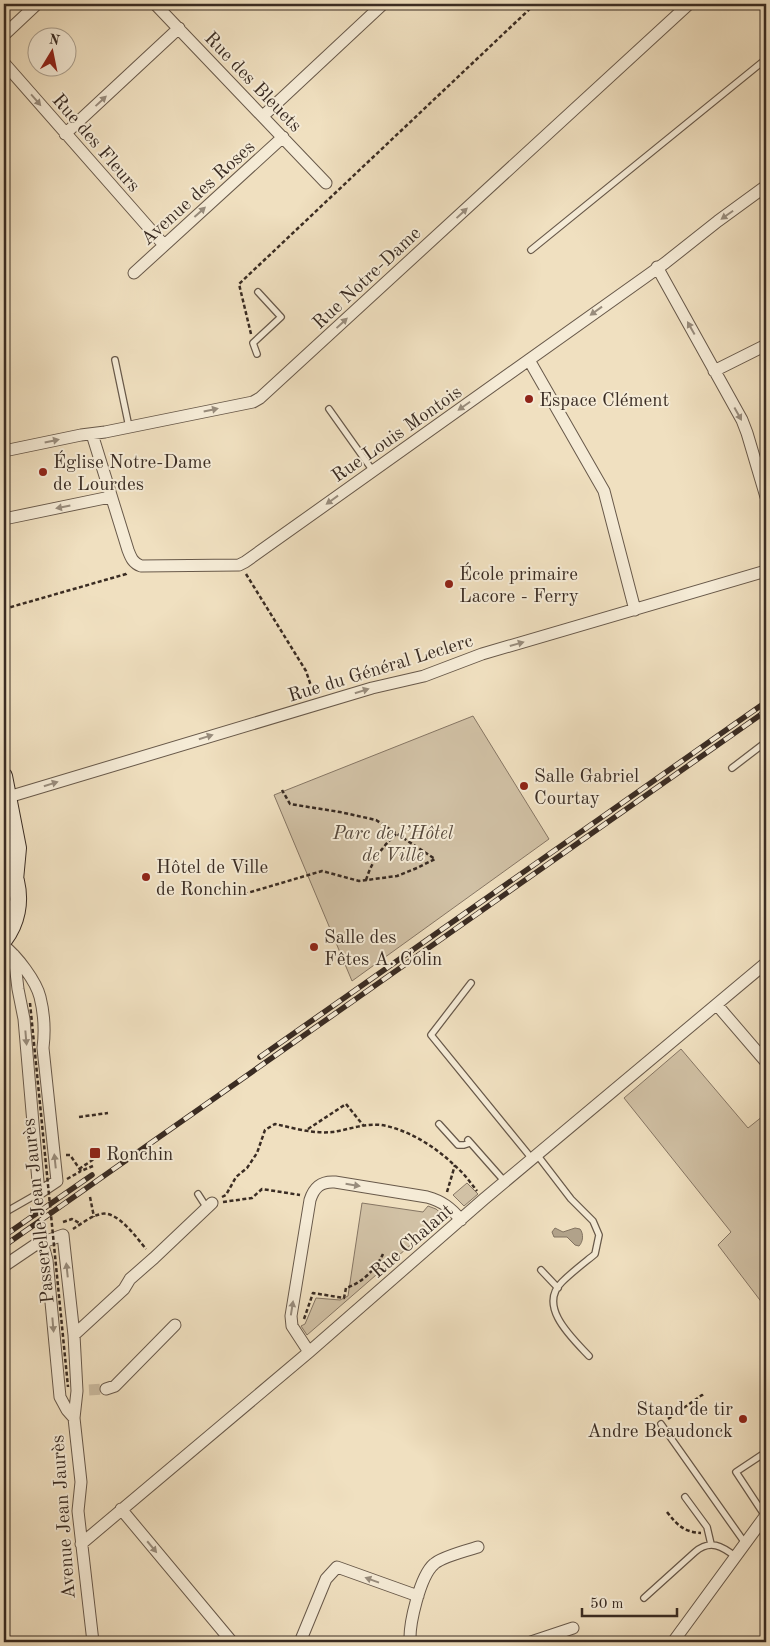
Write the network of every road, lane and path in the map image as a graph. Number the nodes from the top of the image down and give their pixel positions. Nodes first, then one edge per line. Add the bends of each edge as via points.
1 (37, 4) edge
2 (155, 4) edge
3 (383, 4) edge
4 (535, 4) edge
5 (689, 4) edge
6 (179, 28) junction
7 (4, 35) edge
8 (766, 59) edge
9 (4, 63) edge
10 (263, 116) junction
11 (65, 134) junction
12 (283, 137) junction
13 (326, 182) dead end
14 (766, 186) edge
15 (164, 245) junction
16 (531, 250) dead end
17 (657, 268) junction
18 (134, 273) dead end
19 (258, 292) dead end
20 (253, 342) junction
21 (766, 345) edge
22 (258, 354) dead end
23 (115, 360) dead end
24 (529, 360) junction
25 (714, 371) junction
26 (329, 409) dead end
27 (129, 427) junction
28 (92, 434) junction
29 (4, 451) edge
30 (373, 471) junction
31 (110, 497) junction
32 (766, 497) edge
33 (4, 519) edge
34 (136, 564) junction
35 (239, 565) junction
36 (766, 572) edge
37 (4, 609) edge
38 (635, 610) junction
39 (318, 704) junction
40 (766, 742) edge
41 (732, 768) dead end
42 (4, 776) edge
43 (282, 790) dead end
44 (6, 797) edge
45 (4, 821) edge
46 (396, 834) junction
47 (4, 856) edge
48 (15, 880) junction
49 (366, 880) junction
50 (244, 894) dead end
51 (4, 940) edge
52 (4, 946) edge
53 (14, 955) junction
54 (766, 963) edge
55 (471, 984) dead end
56 (30, 1003) dead end
57 (717, 1005) junction
58 (766, 1062) edge
59 (108, 1113) dead end
60 (79, 1117) dead end
61 (439, 1124) dead end
62 (364, 1125) junction
63 (306, 1130) junction
64 (54, 1153) junction
65 (535, 1158) junction
66 (100, 1160) dead end
67 (455, 1165) junction
68 (93, 1166) dead end
69 (80, 1170) junction
70 (73, 1176) dead end
71 (506, 1183) junction
72 (313, 1191) junction
73 (39, 1193) junction
74 (198, 1194) dead end
75 (90, 1197) dead end
76 (484, 1200) junction
77 (443, 1203) junction
78 (209, 1206) junction
79 (4, 1213) edge
80 (94, 1217) junction
81 (461, 1220) junction
82 (81, 1224) junction
83 (60, 1230) junction
84 (42, 1242) junction
85 (383, 1254) dead end
86 (154, 1258) junction
87 (4, 1266) edge
88 (541, 1270) dead end
89 (558, 1288) junction
90 (175, 1325) dead end
91 (74, 1336) junction
92 (298, 1336) junction
93 (309, 1352) junction
94 (589, 1356) dead end
95 (106, 1389) tunnel mouth
96 (77, 1391) junction
97 (704, 1397) dead end
98 (74, 1418) junction
99 (661, 1424) joint
100 (766, 1452) edge
101 (685, 1497) dead end
102 (121, 1509) junction
103 (667, 1512) dead end
104 (766, 1516) edge
105 (709, 1534) junction
106 (745, 1543) junction
107 (81, 1544) junction
108 (711, 1544) junction
109 (478, 1547) dead end
110 (736, 1557) junction
111 (418, 1596) junction
112 (644, 1598) dead end
113 (573, 1628) dead end
114 (92, 1642) edge
115 (232, 1642) edge
116 (300, 1642) edge
117 (410, 1642) edge
118 (531, 1642) edge
119 (674, 1642) edge

1 - 7 street
2 - 6 street, Rue des Bleuets
3 - 10 street
4 - 20 path via 239,284
27 -> 5 street, Rue Notre-Dame via 253,402 264,395 277,376
6 - 10 street, Rue des Bleuets
11 -> 6 street
8 - 16 lane
9 -> 11 street, Rue des Fleurs
10 - 12 street, Rue des Bleuets
11 - 15 street, Rue des Fleurs
12 - 13 street, Rue des Bleuets
15 -> 12 street, Avenue des Roses
14 -> 17 street, Rue Louis Montois
15 - 18 street, Avenue des Roses
17 -> 24 street, Rue Louis Montois
25 -> 17 street
19 - 20 lane via 281,317
20 - 22 lane
21 - 25 street
23 - 27 lane
24 -> 30 street, Rue Louis Montois
24 - 38 street via 604,491
25 -> 32 street via 742,420
26 - 30 lane
27 - 28 street, Rue Notre-Dame
29 -> 28 street, Rue Notre-Dame
28 - 31 street
30 -> 35 street, Rue Louis Montois
31 -> 33 street
31 - 34 street
34 - 35 street
34 - 37 path via 126,574
35 - 39 path via 306,671
36 - 38 street, Rue du Général Leclerc
39 -> 38 street, Rue du Général Leclerc via 424,676 482,654
44 -> 39 street, Rue du Général Leclerc
40 - 41 lane
42 - 44 main road
43 - 46 path via 290,804 376,820
44 - 48 main road via 18,848
45 - 48 lane
46 - 49 path via 382,848
46 - 49 path via 435,859 397,876
47 - 48 main road
48 - 51 main road via 17,912 13,927
49 - 50 path via 322,872
52 - 53 street
53 - 64 street via 40,996
53 -> 73 street via 24,1019
54 - 57 street, Rue Chalant
55 - 65 lane via 432,1035
56 - 96 path, Passerelle Jean Jaurès, bridge
57 - 58 street
57 - 65 street, Rue Chalant
59 - 60 path
61 - 71 lane via 458,1145 469,1142
62 - 63 path via 331,1132
62 - 63 path via 346,1104
62 - 67 path via 402,1131
63 - 78 path via 275,1124 265,1130 258,1153 248,1168 236,1177 226,1195
64 - 69 path via 70,1155
73 -> 64 street via 57,1181
65 - 71 street, Rue Chalant
65 - 89 lane via 593,1221 599,1235 595,1254
66 - 69 path via 97,1157
67 - 76 path
67 - 77 path
68 - 69 path
69 - 70 path
71 - 76 street, Rue Chalant
72 -> 77 street via 324,1182 335,1182 427,1197
72 - 78 path via 299,1196 262,1189 252,1198
92 -> 72 street via 291,1316
73 - 79 lane
74 - 78 lane
75 - 80 path
76 - 81 street, Rue Chalant
77 - 81 street
78 - 86 street
80 - 82 path
80 - 86 path via 102,1213 116,1218
81 - 93 street, Rue Chalant
82 - 83 path
82 - 83 path via 72,1218
83 - 84 street
91 -> 83 street, Avenue Jean Jaurès
84 - 87 street via 26,1249
84 -> 98 street, Avenue Jean Jaurès via 47,1260 60,1398
85 - 92 path via 368,1275 346,1288 344,1298 313,1293
86 - 91 street
88 - 89 lane
89 - 94 lane via 554,1293 553,1306 564,1328
90 - 95 street via 115,1386
91 - 96 street, Avenue Jean Jaurès
92 - 93 street
93 - 102 street, Rue Chalant
96 - 98 street, Avenue Jean Jaurès
97 - 99 path
98 - 107 street, Avenue Jean Jaurès via 81,1482 78,1511
99 - 106 lane
100 - 104 lane via 736,1472
101 - 105 lane
102 - 107 street, Rue Chalant
102 -> 115 street
103 - 105 path via 682,1529
104 - 106 street
105 - 108 lane
106 - 110 street
107 - 114 street, Avenue Jean Jaurès
108 - 110 lane via 723,1547
108 - 112 lane via 699,1548
109 - 111 street via 434,1564
110 - 119 street
111 -> 116 street via 337,1567 326,1579
111 - 117 street
113 - 118 street

